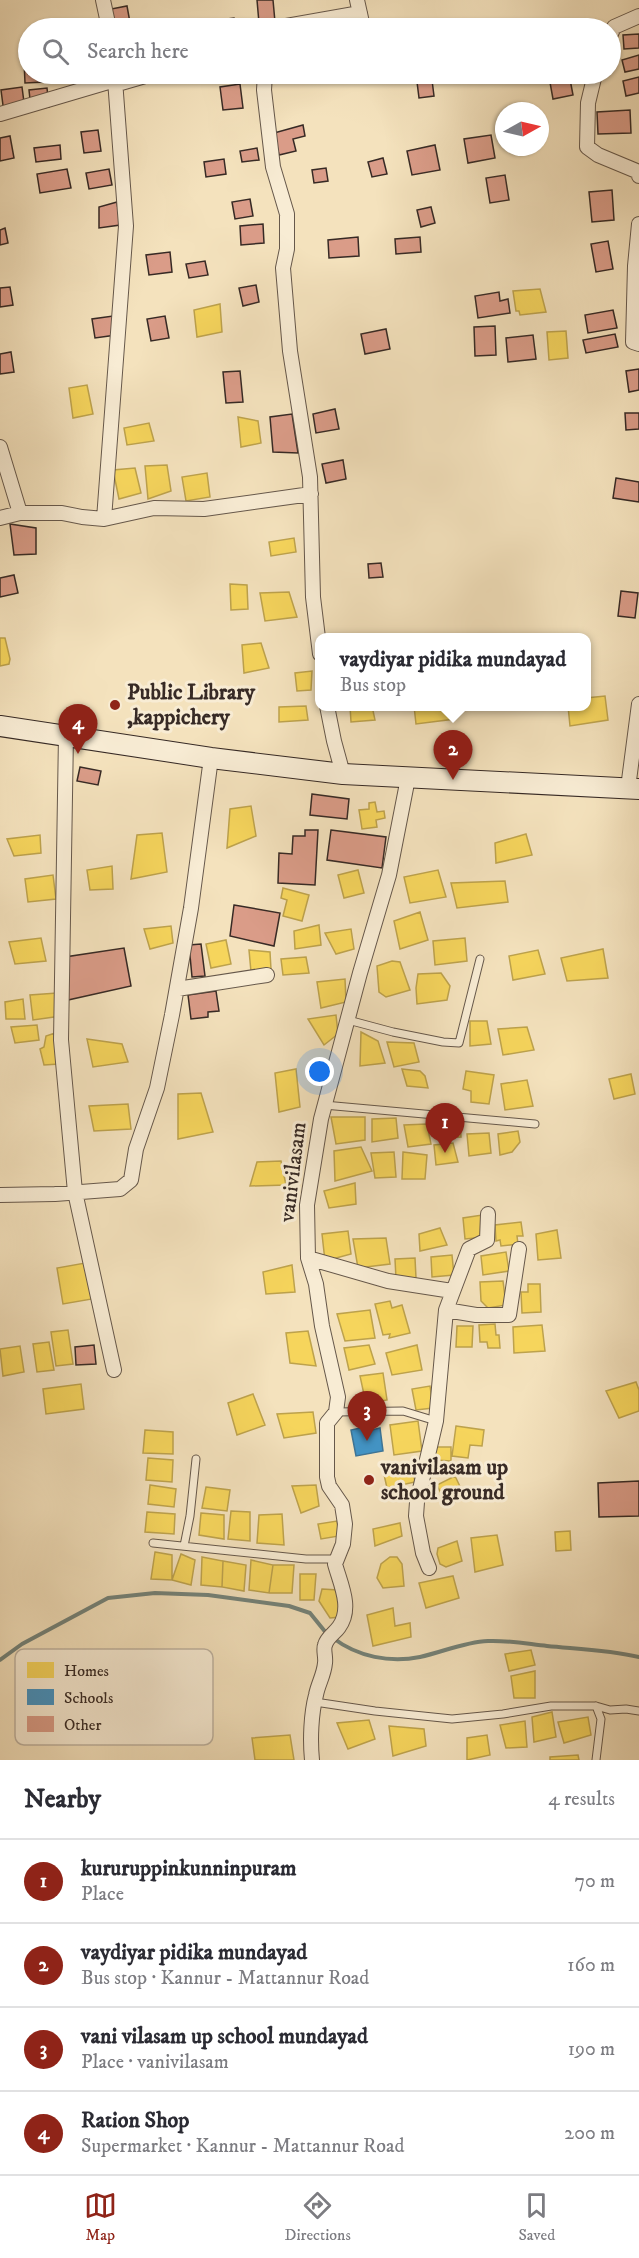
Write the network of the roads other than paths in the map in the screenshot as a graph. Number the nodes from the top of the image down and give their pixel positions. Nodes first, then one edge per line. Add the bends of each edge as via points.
1 (103, 0) edge
2 (358, 6) edge
3 (639, 16) edge
4 (107, 18) edge
5 (313, 18) edge
6 (621, 24) edge
7 (93, 84) edge
8 (116, 84) edge
9 (264, 84) edge
10 (593, 84) edge
11 (0, 114) edge
12 (639, 176) edge
13 (639, 224) edge
14 (639, 344) edge
15 (0, 447) edge
16 (310, 494) junction
17 (20, 513) junction
18 (0, 518) edge
19 (104, 519) junction
20 (317, 633) edge
21 (639, 704) edge
22 (328, 711) edge
23 (0, 726) edge
24 (66, 735) junction
25 (211, 758) junction
26 (343, 774) junction
27 (408, 778) junction
28 (633, 789) edge
29 (480, 959) dead end
30 (267, 975) dead end
31 (177, 989) junction
32 (348, 1020) junction
33 (324, 1105) junction
34 (535, 1124) dead end
35 (75, 1192) junction
36 (0, 1195) edge
37 (488, 1214) dead end
38 (519, 1249) dead end
39 (308, 1258) junction
40 (452, 1291) junction
41 (446, 1310) junction
42 (114, 1370) dead end
43 (336, 1412) junction
44 (436, 1420) junction
45 (196, 1459) dead end
46 (153, 1543) dead end
47 (184, 1546) junction
48 (336, 1559) junction
49 (429, 1568) dead end
50 (315, 1702) junction
51 (596, 1706) junction
52 (639, 1711) edge
53 (312, 1760) edge
54 (596, 1760) edge

1 - 4 street
2 - 5 street
3 - 6 street
7 - 11 street
8 - 19 street via 126,226
9 - 16 street via 273,167 287,214 283,268
10 - 12 street via 587,147 639,172
13 - 14 street via 633,342
15 - 17 street
16 - 19 street via 204,509 154,508
16 - 20 street
17 - 18 street
17 - 19 street
21 - 28 street
22 - 26 street
23 - 24 main road
24 - 25 main road
24 - 35 street via 61,1040
25 - 26 main road
25 - 31 street
26 - 27 main road
27 - 28 main road
27 - 32 street, vanivilasam via 389,875
29 - 32 lane via 459,1043
30 - 31 street
31 - 35 street via 157,1088 136,1149 131,1180 120,1189
32 - 33 street, vanivilasam
33 - 34 lane
33 - 39 street, vanivilasam via 306,1205
35 - 36 street
35 - 42 street
37 - 40 street via 487,1240 469,1249
38 - 41 street via 509,1315
39 - 40 street via 388,1281
39 - 43 street, vanivilasam via 337,1389
40 - 41 street
41 - 44 street
43 - 44 lane via 403,1411
43 - 48 street, vanivilasam via 327,1422 327,1477 342,1505 345,1524 343,1544
44 - 49 street via 416,1516
45 - 47 lane
46 - 47 lane
47 - 48 lane
48 - 50 street, vanivilasam via 344,1594 344,1617 328,1639
50 - 51 lane via 452,1719 551,1706
50 - 53 street
51 - 52 lane
51 - 54 lane via 601,1719

